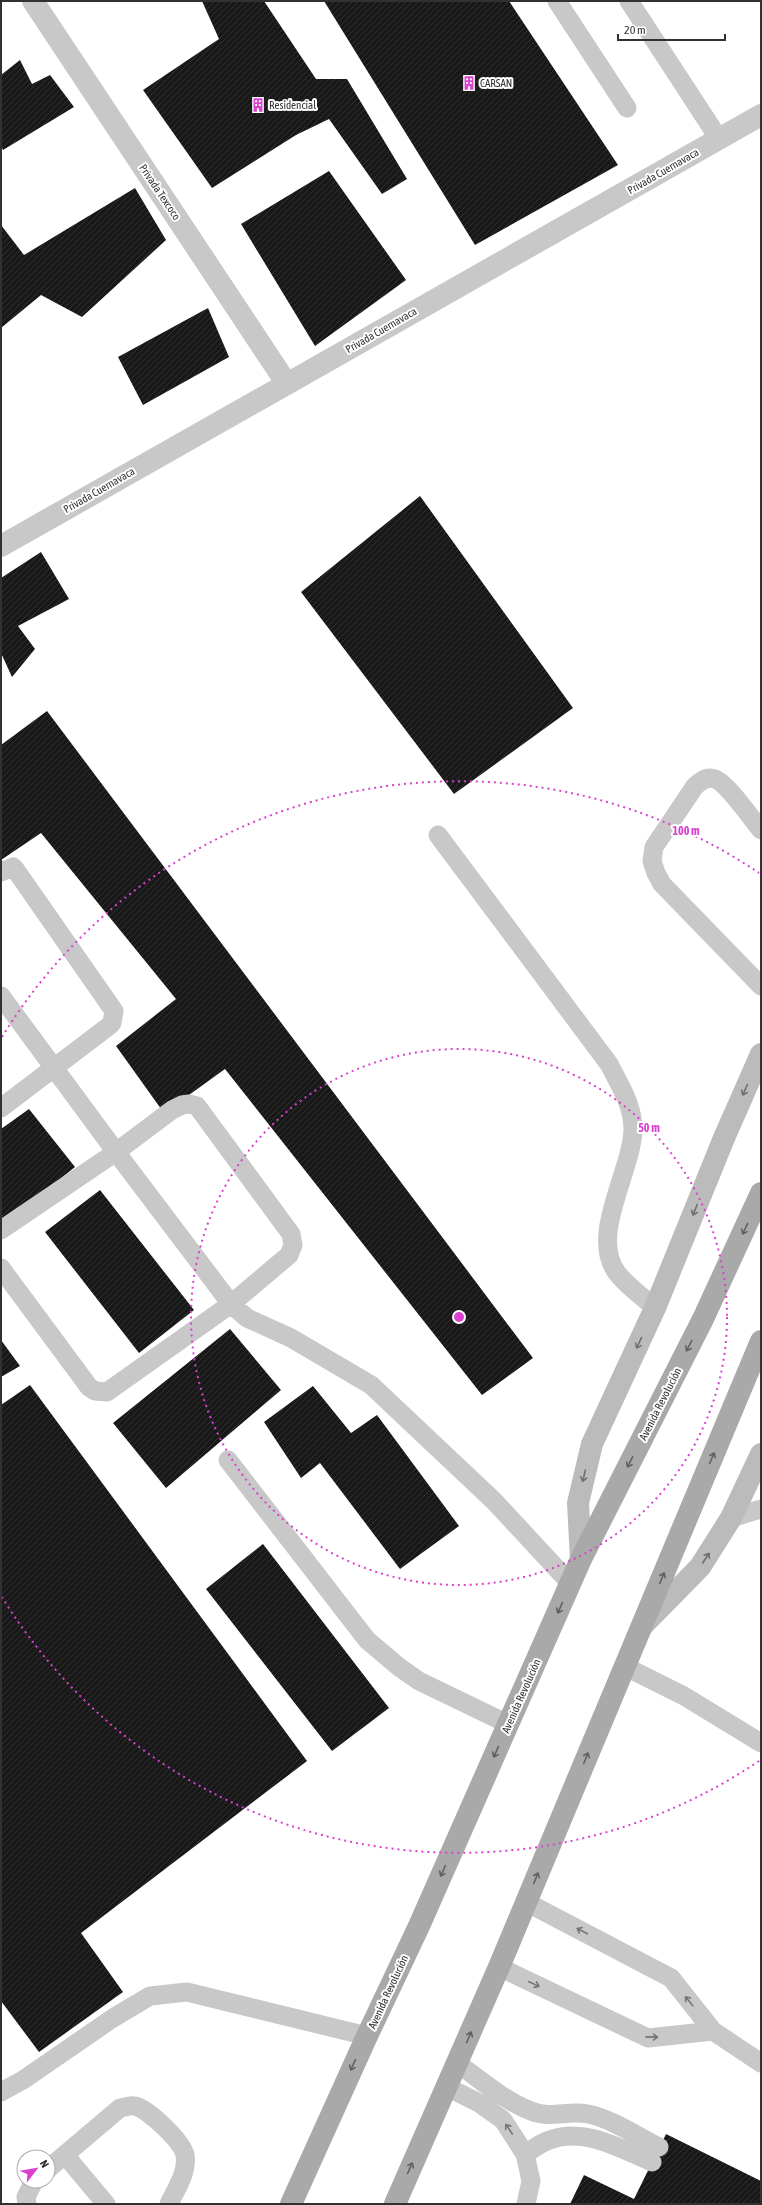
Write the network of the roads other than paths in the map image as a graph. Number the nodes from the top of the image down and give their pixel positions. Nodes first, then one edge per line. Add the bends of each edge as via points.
1 (33, 1) edge
2 (558, 1) edge
3 (629, 1) edge
4 (627, 108) dead end
5 (761, 115) edge
6 (719, 139) junction
7 (287, 384) junction
8 (1, 546) edge
9 (761, 830) edge
10 (438, 836) dead end
11 (1, 872) edge
12 (761, 986) edge
13 (1, 996) edge
14 (761, 1054) edge
15 (54, 1067) junction
16 (1, 1108) edge
17 (116, 1152) junction
18 (761, 1193) edge
19 (1, 1230) edge
20 (1, 1268) edge
21 (231, 1304) junction
22 (655, 1308) junction
23 (761, 1341) edge
24 (761, 1454) edge
25 (228, 1460) dead end
26 (761, 1509) edge
27 (731, 1518) junction
28 (581, 1559) junction
29 (571, 1584) junction
30 (641, 1627) junction
31 (624, 1666) junction
32 (508, 1724) junction
33 (761, 1743) edge
34 (526, 1902) junction
35 (499, 1967) junction
36 (713, 2031) junction
37 (367, 2036) junction
38 (457, 2063) junction
39 (761, 2063) edge
40 (447, 2086) junction
41 (1, 2092) edge
42 (525, 2154) junction
43 (65, 2155) junction
44 (56, 2163) edge
45 (30, 2189) edge
46 (27, 2204) edge
47 (106, 2204) edge
48 (169, 2204) edge
49 (291, 2204) edge
50 (395, 2204) edge
51 (526, 2204) edge

1 - 7 street, Privada Texcoco
2 - 4 lane
3 - 6 lane
5 - 6 street, Privada Cuernavaca
6 - 7 street, Privada Cuernavaca
7 - 8 street, Privada Cuernavaca
9 - 12 lane via 722,783 714,778 704,779 695,786 654,847 652,861 662,884
10 - 22 lane via 609,1064 628,1104 633,1128 630,1156 611,1214 607,1247 617,1272
11 - 15 lane via 13,867 15,869 114,1011 112,1023
13 - 15 lane
14 -> 22 street
15 - 16 lane
15 - 17 lane
17 - 19 lane
17 - 21 lane
17 - 21 lane via 172,1110 182,1105 197,1106 291,1234 293,1245 289,1255
18 -> 28 main road, Avenida Revolución via 703,1319
20 - 21 lane via 89,1387 107,1392
21 - 29 lane via 247,1318 291,1338 372,1385 494,1501
22 -> 28 street via 592,1444 578,1503
30 -> 23 main road
24 - 27 street
25 - 32 lane via 367,1640 419,1681
26 - 27 lane
30 -> 27 street via 700,1567
28 - 29 main road, Avenida Revolución
29 -> 32 main road, Avenida Revolución
30 - 31 main road
31 - 33 lane via 684,1696
34 -> 31 main road
32 -> 37 main road, Avenida Revolución via 419,1926
34 - 35 main road
36 -> 34 lane via 671,1978
35 -> 36 lane via 648,2038
38 -> 35 main road
36 - 39 lane
37 - 41 lane via 187,1992 150,1996
37 -> 49 main road, Avenida Revolución
38 - 40 main road
38 - 42 lane via 519,2106 532,2112 556,2115 587,2114 599,2118 656,2154 576,2135 546,2141
42 -> 40 lane via 503,2120
50 -> 40 main road
42 - 51 lane via 531,2181
43 - 44 lane
43 - 47 lane
43 - 48 lane via 120,2108 134,2106 146,2110 177,2141 185,2154 184,2171
45 - 46 lane via 26,2197

